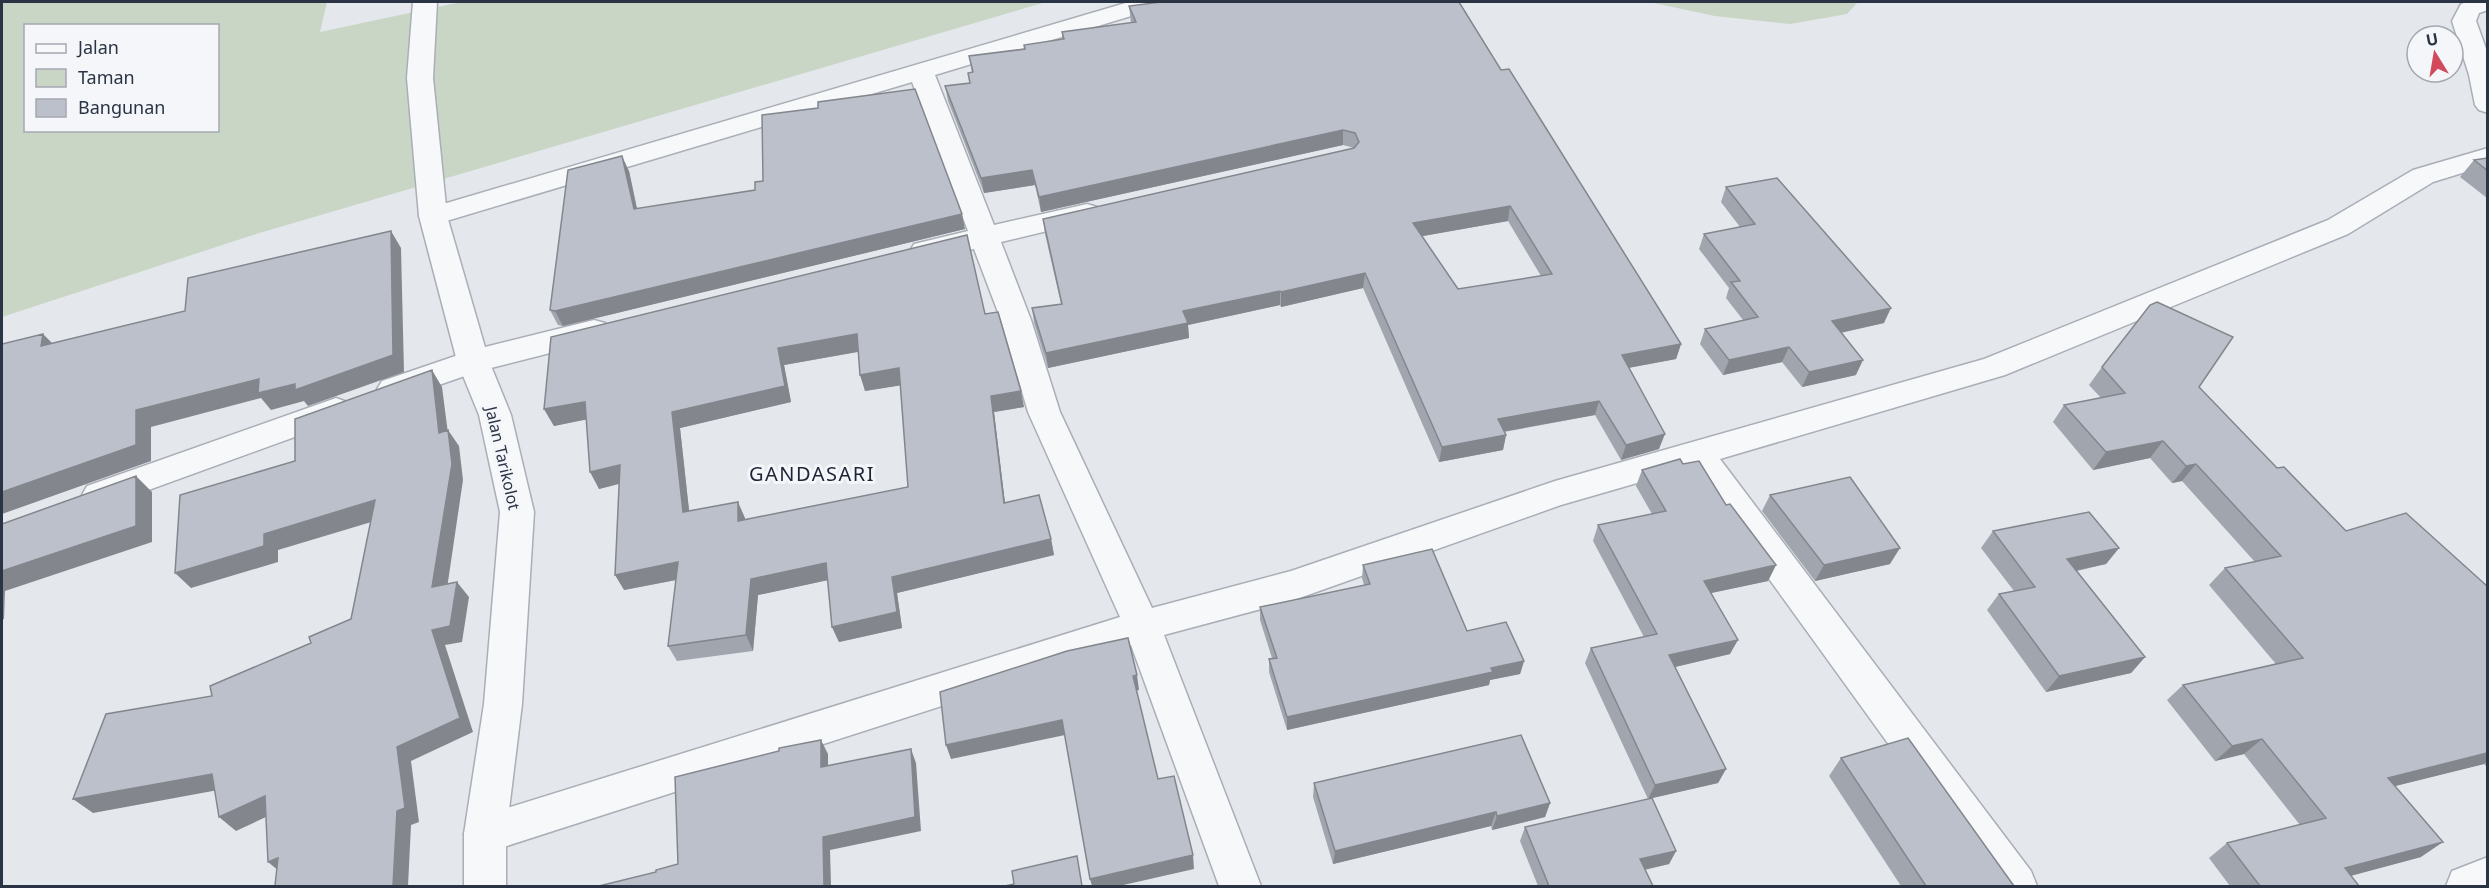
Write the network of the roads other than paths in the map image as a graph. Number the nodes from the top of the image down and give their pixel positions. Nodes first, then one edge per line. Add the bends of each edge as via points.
1 (425, 2) edge
2 (1153, 2) edge
3 (2487, 2) edge
4 (921, 72) junction
5 (2487, 105) edge
6 (2487, 156) edge
7 (1112, 208) edge
8 (433, 216) junction
9 (985, 236) junction
10 (892, 259) edge
11 (624, 324) edge
12 (473, 361) junction
13 (1696, 453) junction
14 (69, 506) edge
15 (1142, 626) junction
16 (485, 834) junction
17 (2487, 877) edge
18 (485, 886) edge
19 (1240, 886) edge
20 (2016, 886) edge
21 (2467, 886) edge

1 - 8 street, Jalan Tarikolot via 420,78
2 - 4 street
3 - 5 street via 2469,9 2464,21 2482,75
4 - 8 street
4 - 9 street
6 - 13 street via 2423,176 2338,227 1994,367
7 - 9 street
8 - 12 street, Jalan Tarikolot
9 - 10 street
9 - 15 street via 1044,412
11 - 12 street
12 - 14 street
12 - 16 street, Jalan Tarikolot via 495,415 517,512 503,704
13 - 15 street via 1555,494 1291,586
13 - 20 street
15 - 16 street
15 - 19 street
16 - 18 street, Jalan Tarikolot
17 - 21 street

